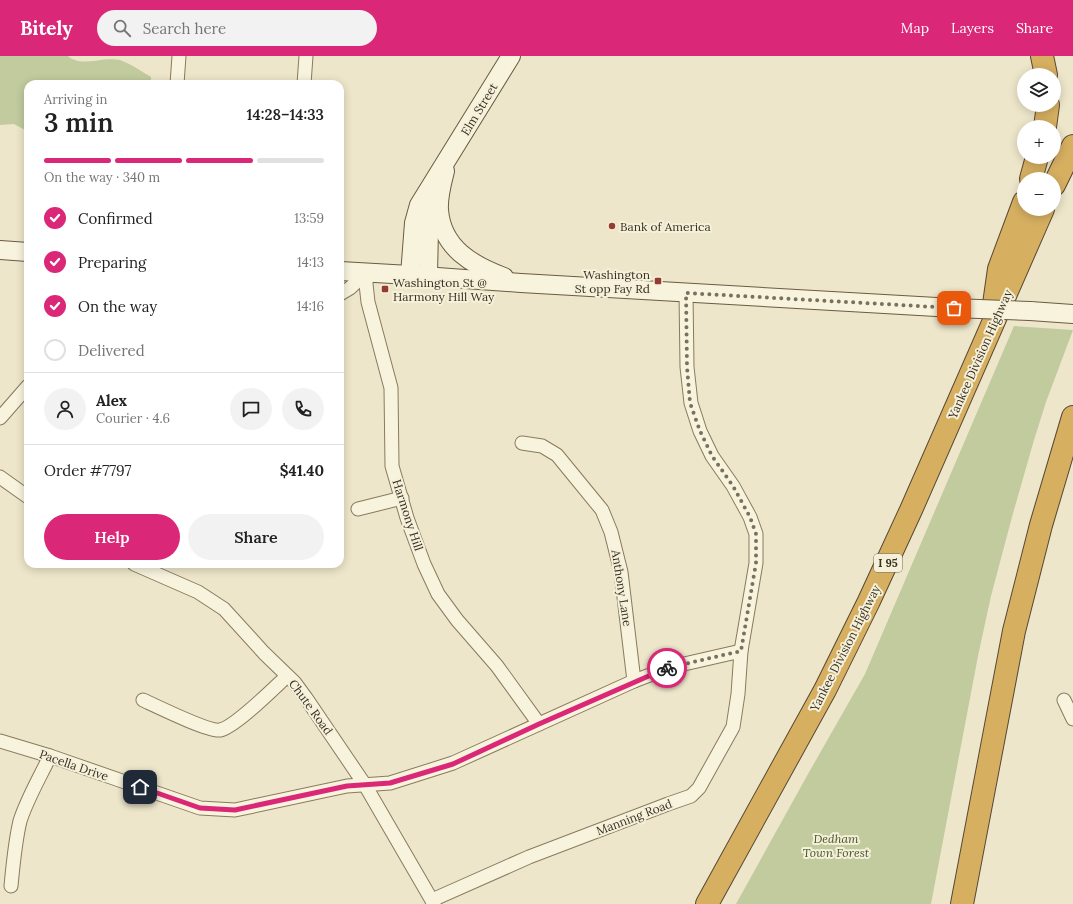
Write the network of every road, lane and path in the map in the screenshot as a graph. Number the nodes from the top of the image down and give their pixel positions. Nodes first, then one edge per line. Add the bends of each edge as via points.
1 (179, 56) edge
2 (306, 56) edge
3 (511, 56) edge
4 (1042, 56) edge
5 (1045, 68) edge
6 (176, 80) edge
7 (304, 80) edge
8 (1073, 146) edge
9 (446, 163) junction
10 (1060, 172) edge
11 (1019, 216) edge
12 (1040, 216) edge
13 (0, 250) edge
14 (24, 252) edge
15 (344, 271) edge
16 (367, 272) junction
17 (410, 275) junction
18 (428, 276) junction
19 (521, 283) junction
20 (344, 292) edge
21 (686, 293) junction
22 (1073, 314) edge
23 (990, 330) junction
24 (24, 391) edge
25 (1073, 417) edge
26 (0, 418) edge
27 (522, 443) dead end
28 (0, 477) edge
29 (24, 494) edge
30 (402, 498) junction
31 (358, 510) dead end
32 (143, 568) edge
33 (741, 651) junction
34 (287, 676) junction
35 (634, 681) junction
36 (143, 700) dead end
37 (1064, 700) dead end
38 (1073, 719) edge
39 (539, 724) junction
40 (0, 741) edge
41 (50, 756) junction
42 (365, 784) junction
43 (11, 886) dead end
44 (433, 902) edge
45 (707, 904) edge
46 (962, 904) edge

1 - 6 street
2 - 7 street
3 - 9 main road, Elm Street
4 - 5 highway
8 - 10 highway
9 - 17 main road, Elm Street via 419,205 414,223
9 - 18 main road, Elm Street via 431,209
9 - 19 main road via 439,210 449,239 471,262
11 - 23 highway via 999,269
12 - 23 highway, Yankee Division Highway / I 95
13 - 14 main road
15 - 16 main road
16 - 17 main road
16 - 20 street
16 - 30 street, Harmony Hill via 368,302 391,388 392,466
17 - 18 main road
18 - 19 main road
19 - 21 main road
21 - 22 main road, bridge
21 - 33 street, Manning Road via 690,403 712,456 736,492 756,534 756,563
23 - 45 highway, Yankee Division Highway / I 95 via 895,546 849,642
24 - 26 street
25 - 46 highway via 1041,525 1014,631
27 - 35 street, Anthony Lane via 542,446 557,455 602,510 622,572
28 - 29 street
30 - 31 street
30 - 39 street, Harmony Hill via 424,564 438,594 497,666
32 - 34 street, Chute Road via 198,592 224,609
33 - 35 street, Pacella Drive via 671,666
33 - 44 street, Manning Road via 733,727 699,788 691,796 529,857
34 - 36 street via 232,726 219,730 206,728
34 - 42 street, Chute Road via 306,698
35 - 39 street, Pacella Drive
37 - 38 street
39 - 42 street, Pacella Drive via 453,764 390,783
40 - 41 street, Pacella Drive
41 - 42 street, Pacella Drive via 200,808 235,810
41 - 43 street via 20,822
42 - 44 street, Chute Road

